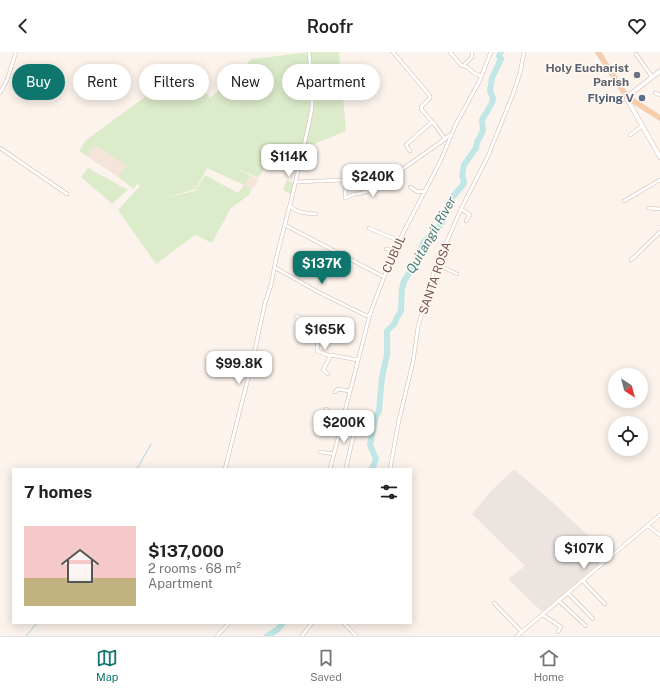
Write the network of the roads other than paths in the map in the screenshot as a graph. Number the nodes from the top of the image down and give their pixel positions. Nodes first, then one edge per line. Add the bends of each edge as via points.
1 (16, 52) edge
2 (309, 52) edge
3 (393, 52) edge
4 (450, 52) edge
5 (472, 52) edge
6 (491, 52) edge
7 (524, 52) edge
8 (598, 52) edge
9 (636, 54) dead end
10 (464, 66) junction
11 (660, 71) edge
12 (481, 76) junction
13 (652, 77) junction
14 (0, 93) edge
15 (655, 93) dead end
16 (660, 95) edge
17 (627, 97) junction
18 (660, 118) edge
19 (432, 122) junction
20 (642, 126) junction
21 (630, 135) dead end
22 (451, 136) junction
23 (445, 139) junction
24 (0, 148) edge
25 (410, 151) dead end
26 (660, 156) edge
27 (660, 180) edge
28 (296, 182) junction
29 (410, 186) dead end
30 (425, 191) junction
31 (67, 194) dead end
32 (624, 201) dead end
33 (290, 206) junction
34 (648, 208) dead end
35 (461, 209) junction
36 (660, 209) edge
37 (316, 214) dead end
38 (466, 221) dead end
39 (285, 225) junction
40 (369, 228) dead end
41 (660, 232) edge
42 (399, 241) junction
43 (397, 247) junction
44 (386, 249) dead end
45 (631, 260) dead end
46 (437, 264) junction
47 (274, 266) junction
48 (457, 274) dead end
49 (384, 277) junction
50 (370, 314) junction
51 (296, 316) dead end
52 (330, 356) junction
53 (358, 360) junction
54 (328, 374) dead end
55 (349, 391) junction
56 (335, 392) dead end
57 (326, 409) dead end
58 (344, 419) junction
59 (320, 452) dead end
60 (334, 454) junction
61 (225, 468) edge
62 (330, 468) edge
63 (346, 468) dead end
64 (390, 468) edge
65 (660, 515) edge
66 (648, 526) junction
67 (660, 535) edge
68 (590, 555) dead end
69 (602, 564) junction
70 (583, 580) junction
71 (568, 593) junction
72 (559, 601) junction
73 (494, 603) dead end
74 (605, 604) dead end
75 (543, 615) junction
76 (593, 618) dead end
77 (228, 624) edge
78 (311, 624) edge
79 (345, 624) edge
80 (586, 626) dead end
81 (522, 632) junction
82 (558, 632) dead end
83 (217, 636) edge
84 (302, 636) edge
85 (356, 636) edge
86 (517, 636) edge

1 - 14 street
2 - 28 street via 312,106
3 - 19 street via 430,96 421,107
4 - 10 street via 458,63
5 - 10 street via 472,57
6 - 12 street, CUBUL
7 - 35 street, SANTA ROSA via 513,94 488,156
8 - 17 main road
9 - 13 street
10 - 12 street
11 - 13 street
12 - 22 street, CUBUL
13 - 17 street
15 - 16 street
17 - 18 main road
17 - 20 street
19 - 23 street
19 - 25 street via 406,145
20 - 21 street
20 - 26 street
22 - 23 street
22 - 30 street, CUBUL
23 - 28 street via 373,190 345,198 346,185 342,180
24 - 31 street
27 - 32 street
28 - 33 street
29 - 30 street via 418,192
30 - 42 street, CUBUL
33 - 37 street
33 - 39 street
34 - 36 street
35 - 38 street via 470,215
35 - 46 street, SANTA ROSA
39 - 47 street
39 - 49 street
40 - 42 street
41 - 45 street
42 - 43 street, CUBUL
43 - 44 street
43 - 49 street, CUBUL
46 - 48 street
46 - 64 street, SANTA ROSA via 418,327
47 - 50 street via 344,305 367,316
47 - 61 street
49 - 50 street, CUBUL
50 - 53 street, CUBUL
51 - 52 street via 318,325 317,351
52 - 53 street
52 - 54 street via 323,370
53 - 55 street, CUBUL
55 - 56 street via 338,389
55 - 58 street, CUBUL
57 - 58 street via 334,417
58 - 60 street, CUBUL
58 - 63 street via 354,434
59 - 60 street
60 - 62 street, CUBUL
65 - 66 street
66 - 67 street
66 - 69 street
68 - 69 street
69 - 70 street
70 - 71 street
70 - 74 street
71 - 72 street
71 - 76 street
72 - 75 street
72 - 80 street
73 - 81 street
75 - 81 street
75 - 82 street via 561,627
77 - 83 street
78 - 84 street
79 - 85 street
81 - 86 street

